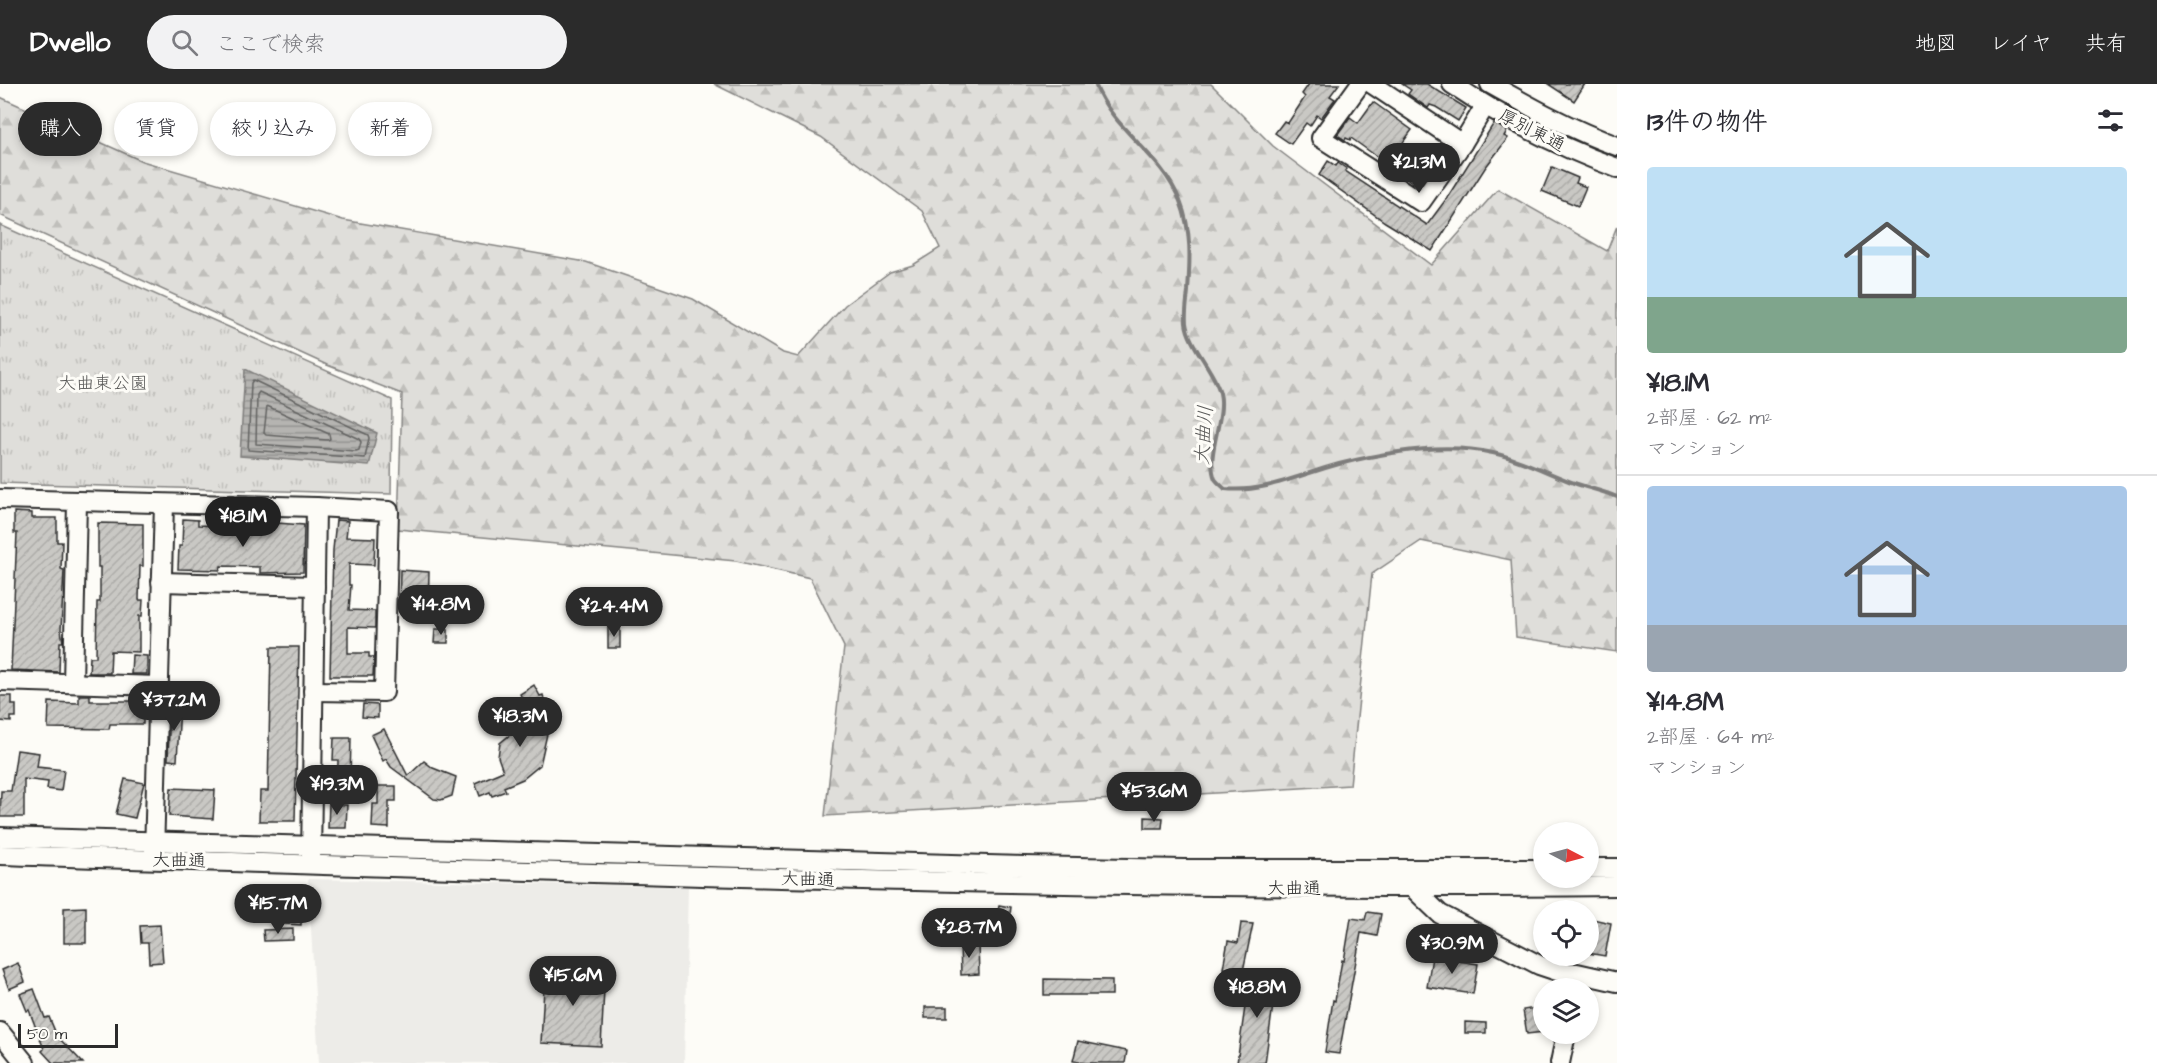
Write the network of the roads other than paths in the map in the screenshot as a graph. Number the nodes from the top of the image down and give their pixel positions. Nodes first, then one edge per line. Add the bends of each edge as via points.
1 (1360, 84) edge
2 (1372, 84) edge
3 (1452, 84) edge
4 (1490, 84) edge
5 (1485, 106) junction
6 (1595, 138) junction
7 (1462, 144) junction
8 (1617, 146) edge
9 (1588, 157) junction
10 (1617, 168) edge
11 (0, 499) edge
12 (77, 502) junction
13 (164, 504) junction
14 (316, 507) junction
15 (161, 582) junction
16 (315, 586) junction
17 (0, 681) edge
18 (73, 683) junction
19 (158, 686) junction
20 (313, 691) junction
21 (0, 837) edge
22 (154, 851) junction
23 (0, 855) edge
24 (311, 856) junction
25 (1599, 868) edge
26 (1617, 868) edge
27 (1533, 869) edge
28 (1617, 886) edge
29 (1413, 888) junction
30 (1571, 978) edge
31 (1599, 982) edge
32 (1617, 982) edge
33 (0, 1032) edge
34 (1564, 1044) edge
35 (25, 1063) edge
36 (1560, 1063) edge

1 - 7 street via 1321,138 1421,202
2 - 7 street
3 - 5 street, 厚別東通
4 - 6 street, 厚別東通
5 - 7 street
5 - 9 street, 厚別東通
6 - 8 street, 厚別東通
6 - 9 street
9 - 10 street, 厚別東通
11 - 12 street
12 - 13 street
12 - 18 street
13 - 14 street
13 - 15 street
14 - 16 street
14 - 20 street via 389,511 384,692
15 - 16 street
15 - 19 street
16 - 20 street
17 - 18 street
18 - 19 street
19 - 22 street
20 - 24 street
21 - 22 street, 大曲通
22 - 23 street, 大曲通
22 - 24 street, 大曲通
24 - 27 street, 大曲通 via 1206,869
24 - 29 street, 大曲通 via 1022,884
25 - 26 street
28 - 29 street, 大曲通
29 - 30 street via 1440,914 1506,950
31 - 32 street
33 - 35 street
34 - 36 street

